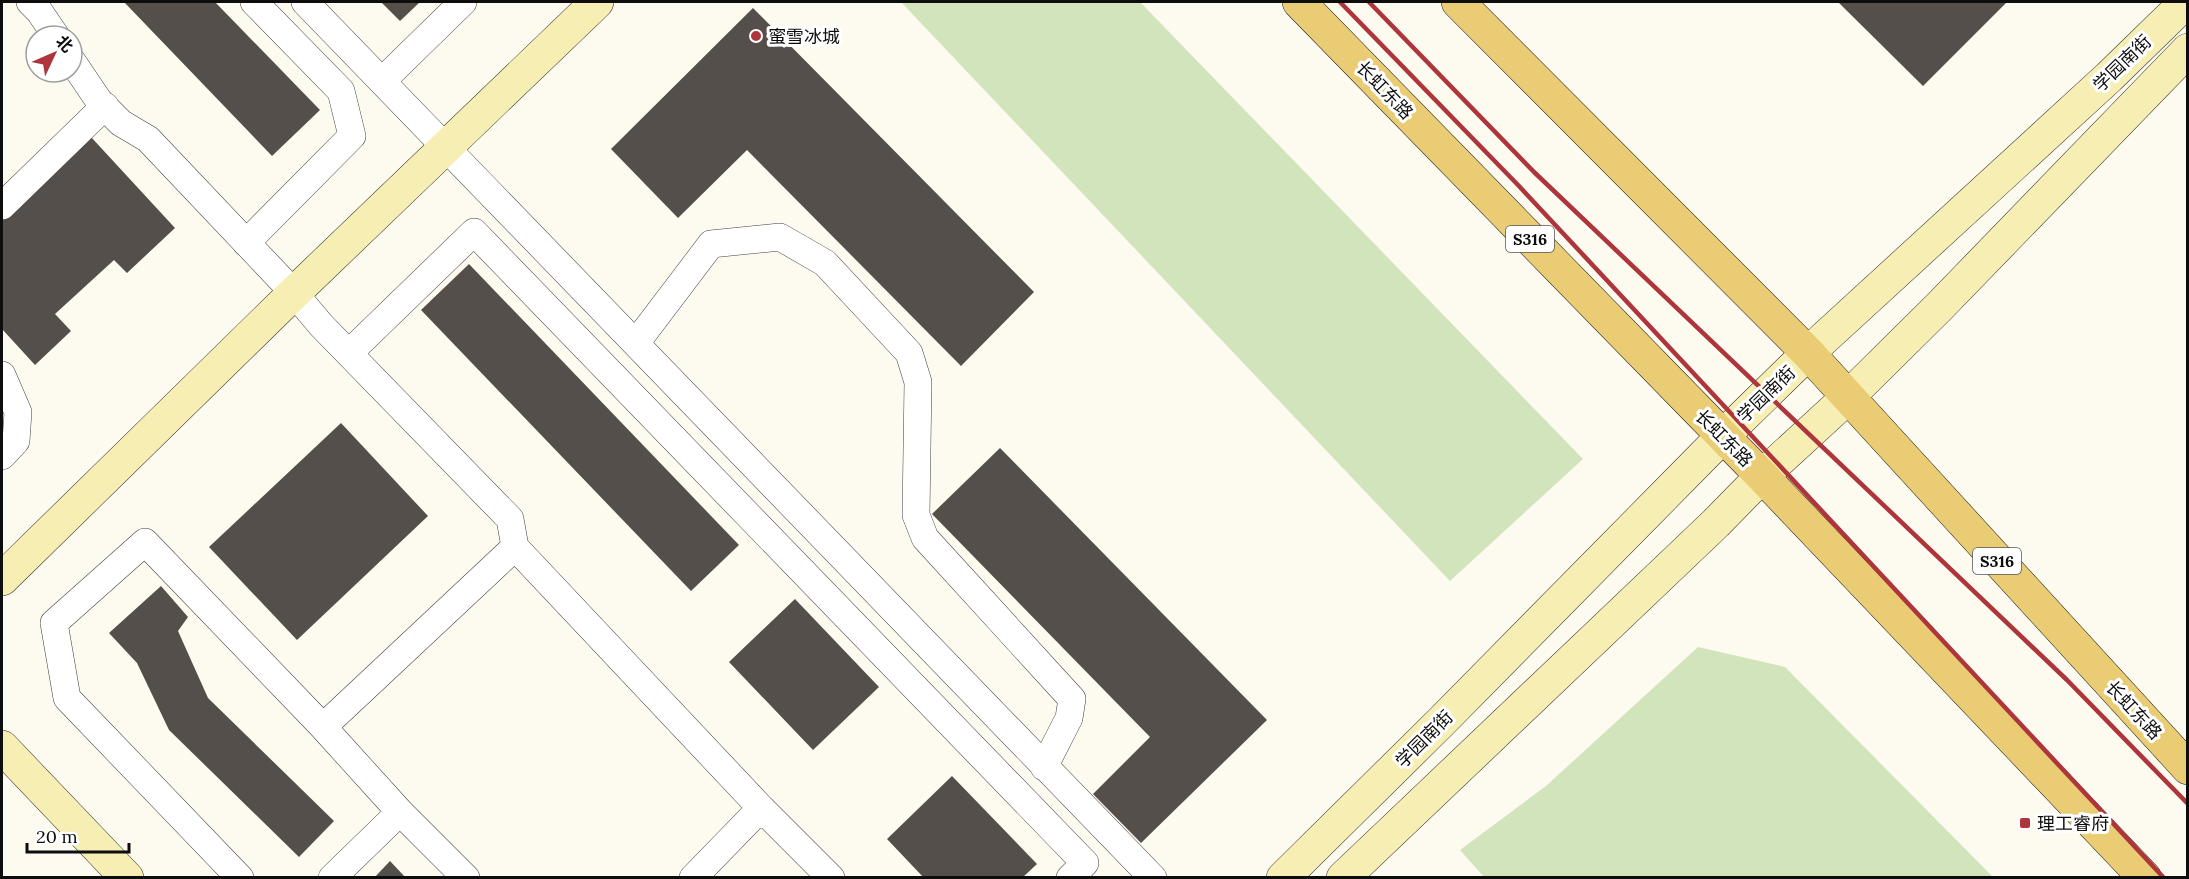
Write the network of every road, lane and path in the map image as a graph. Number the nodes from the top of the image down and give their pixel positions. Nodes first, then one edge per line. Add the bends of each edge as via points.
1 (30, 2) edge
2 (254, 2) edge
3 (305, 2) edge
4 (464, 2) edge
5 (1299, 2) edge
6 (1458, 2) edge
7 (2186, 2) edge
8 (580, 8) edge
9 (48, 24) edge
10 (2187, 50) edge
11 (84, 78) edge
12 (382, 81) junction
13 (105, 106) junction
14 (446, 147) junction
15 (2, 206) edge
16 (246, 243) junction
17 (294, 293) junction
18 (636, 343) junction
19 (349, 353) junction
20 (1808, 353) junction
21 (2, 375) edge
22 (1848, 398) junction
23 (1722, 437) junction
24 (2, 456) edge
25 (1762, 476) junction
26 (514, 547) junction
27 (2, 579) edge
28 (323, 727) junction
29 (2, 747) edge
30 (1044, 766) junction
31 (2187, 768) edge
32 (761, 808) junction
33 (400, 812) junction
34 (127, 878) edge
35 (240, 878) edge
36 (332, 878) edge
37 (466, 878) edge
38 (693, 878) edge
39 (831, 878) edge
40 (1070, 878) edge
41 (1153, 878) edge
42 (1283, 878) edge
43 (1343, 878) edge
44 (2145, 878) edge

1 - 9 street
2 - 16 street via 341,91 352,136
3 - 12 street
4 - 12 street
5 - 23 main road, 长虹东路 / S316
6 - 20 main road, 长虹东路 / S316
7 - 20 street, 学园南街
8 - 14 street
10 - 22 street, 学园南街
11 - 13 street
12 - 14 street
13 - 15 street
13 - 16 street via 121,123 148,139
14 - 17 street
14 - 18 street
16 - 17 street
17 - 19 street
17 - 27 street
18 - 30 street
18 - 30 street via 711,244 780,237 825,263 909,353 918,382 916,515 925,538 1072,699 1069,717
19 - 26 street via 510,519
19 - 40 street via 474,232 1085,863
20 - 22 main road, 长虹东路 / S316
20 - 23 street, 学园南街
21 - 24 street via 18,412 16,441
22 - 25 street, 学园南街
22 - 31 main road, 长虹东路 / S316
23 - 25 main road, 长虹东路 / S316
23 - 42 street, 学园南街
25 - 43 street, 学园南街
25 - 44 main road, 长虹东路 / S316
26 - 28 street
26 - 32 street
28 - 33 street
28 - 35 street via 145,542 54,622 68,698
29 - 34 street
30 - 41 street
32 - 38 street
32 - 39 street
33 - 36 street
33 - 37 street

